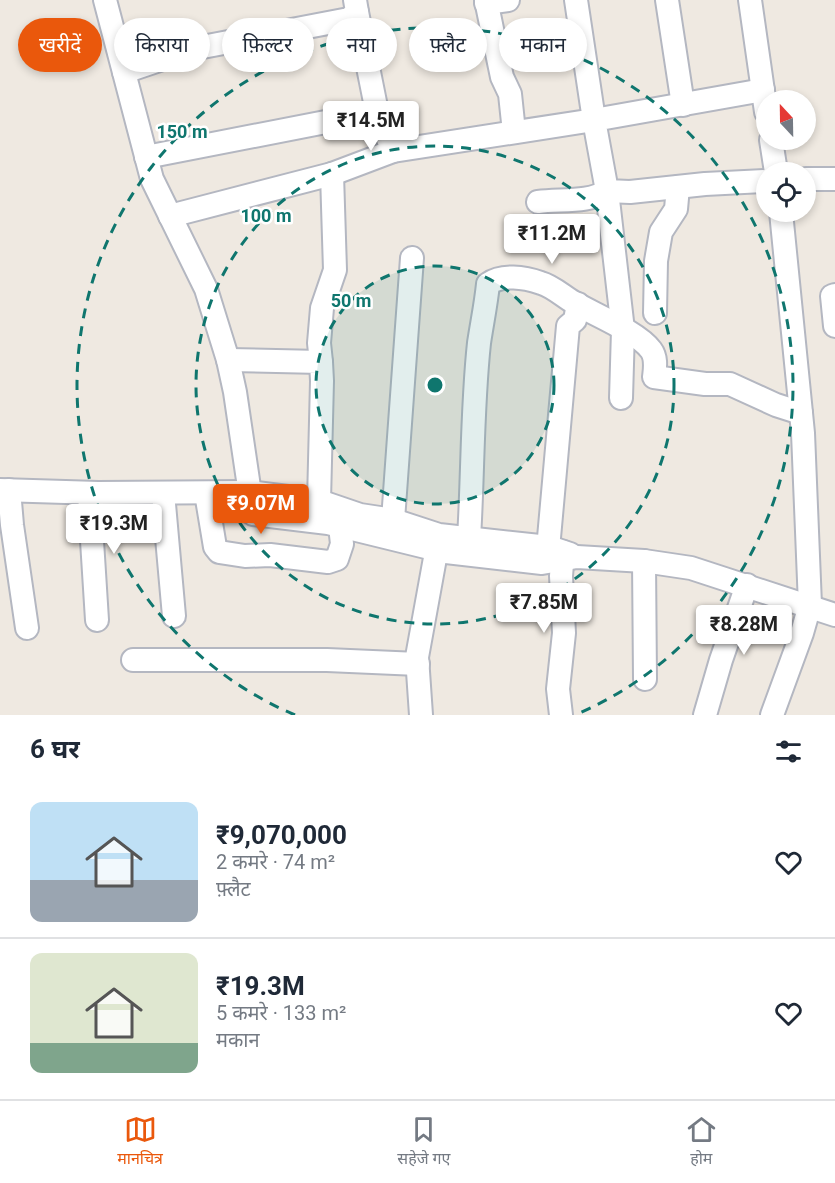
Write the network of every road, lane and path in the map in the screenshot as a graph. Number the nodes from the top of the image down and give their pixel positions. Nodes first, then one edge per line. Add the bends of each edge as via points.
1 (105, 0) edge
2 (576, 0) edge
3 (666, 0) edge
4 (750, 0) edge
5 (494, 1) edge
6 (356, 6) edge
7 (114, 34) edge
8 (210, 46) edge
9 (124, 72) edge
10 (763, 90) edge
11 (756, 101) edge
12 (683, 105) junction
13 (377, 112) junction
14 (594, 120) junction
15 (514, 132) junction
16 (393, 151) junction
17 (146, 157) junction
18 (332, 174) junction
19 (835, 178) edge
20 (816, 179) edge
21 (756, 182) edge
22 (678, 187) junction
23 (607, 191) junction
24 (538, 202) dead end
25 (170, 216) junction
26 (782, 222) edge
27 (412, 258) dead end
28 (835, 295) edge
29 (578, 304) junction
30 (655, 314) dead end
31 (835, 326) edge
32 (623, 330) junction
33 (228, 360) junction
34 (321, 362) junction
35 (621, 398) dead end
36 (801, 413) junction
37 (4, 490) edge
38 (88, 493) junction
39 (163, 493) junction
40 (206, 493) junction
41 (319, 501) junction
42 (251, 503) junction
43 (393, 520) junction
44 (340, 526) junction
45 (469, 538) junction
46 (438, 543) junction
47 (560, 555) junction
48 (644, 561) junction
49 (747, 585) junction
50 (810, 605) junction
51 (835, 615) edge
52 (174, 616) dead end
53 (96, 620) dead end
54 (27, 628) dead end
55 (133, 660) dead end
56 (418, 664) junction
57 (645, 679) dead end
58 (421, 715) edge
59 (561, 715) edge
60 (705, 715) edge
61 (772, 715) edge

1 - 7 street
2 - 14 street
3 - 12 street
4 - 10 street
5 - 15 street via 502,76 510,94
6 - 8 street via 349,19
6 - 13 street
9 - 17 street
11 - 12 street
12 - 14 street
13 - 16 street
13 - 17 street
14 - 15 street
14 - 23 street
15 - 16 street
16 - 18 street
17 - 25 street
18 - 25 street
18 - 34 street via 335,270 322,308
19 - 20 street
21 - 22 street
22 - 23 street
22 - 30 street via 676,209 661,232
23 - 24 street via 585,199
23 - 32 street
25 - 33 street via 206,289
26 - 36 street
27 - 43 street
28 - 31 street
29 - 32 street
29 - 45 street via 543,283 505,276 488,284 478,355
29 - 47 street via 575,320 568,326
32 - 35 street
32 - 36 street via 652,352 654,377 730,384
33 - 34 street
33 - 42 street
34 - 41 street
36 - 50 street
37 - 38 street
37 - 54 street
38 - 39 street
38 - 53 street
39 - 40 street
39 - 52 street
40 - 42 street
40 - 44 street via 215,547 227,554 328,562 337,559 342,544
41 - 42 street
41 - 43 street via 360,515
42 - 44 street
43 - 46 street
44 - 46 street
45 - 46 street
45 - 47 street
46 - 47 street via 542,562
46 - 56 street
47 - 48 street
47 - 59 street via 564,633 558,689
48 - 49 street via 691,568
48 - 57 street
49 - 50 street
49 - 60 street
50 - 51 street
50 - 61 street
55 - 56 street
56 - 58 street

